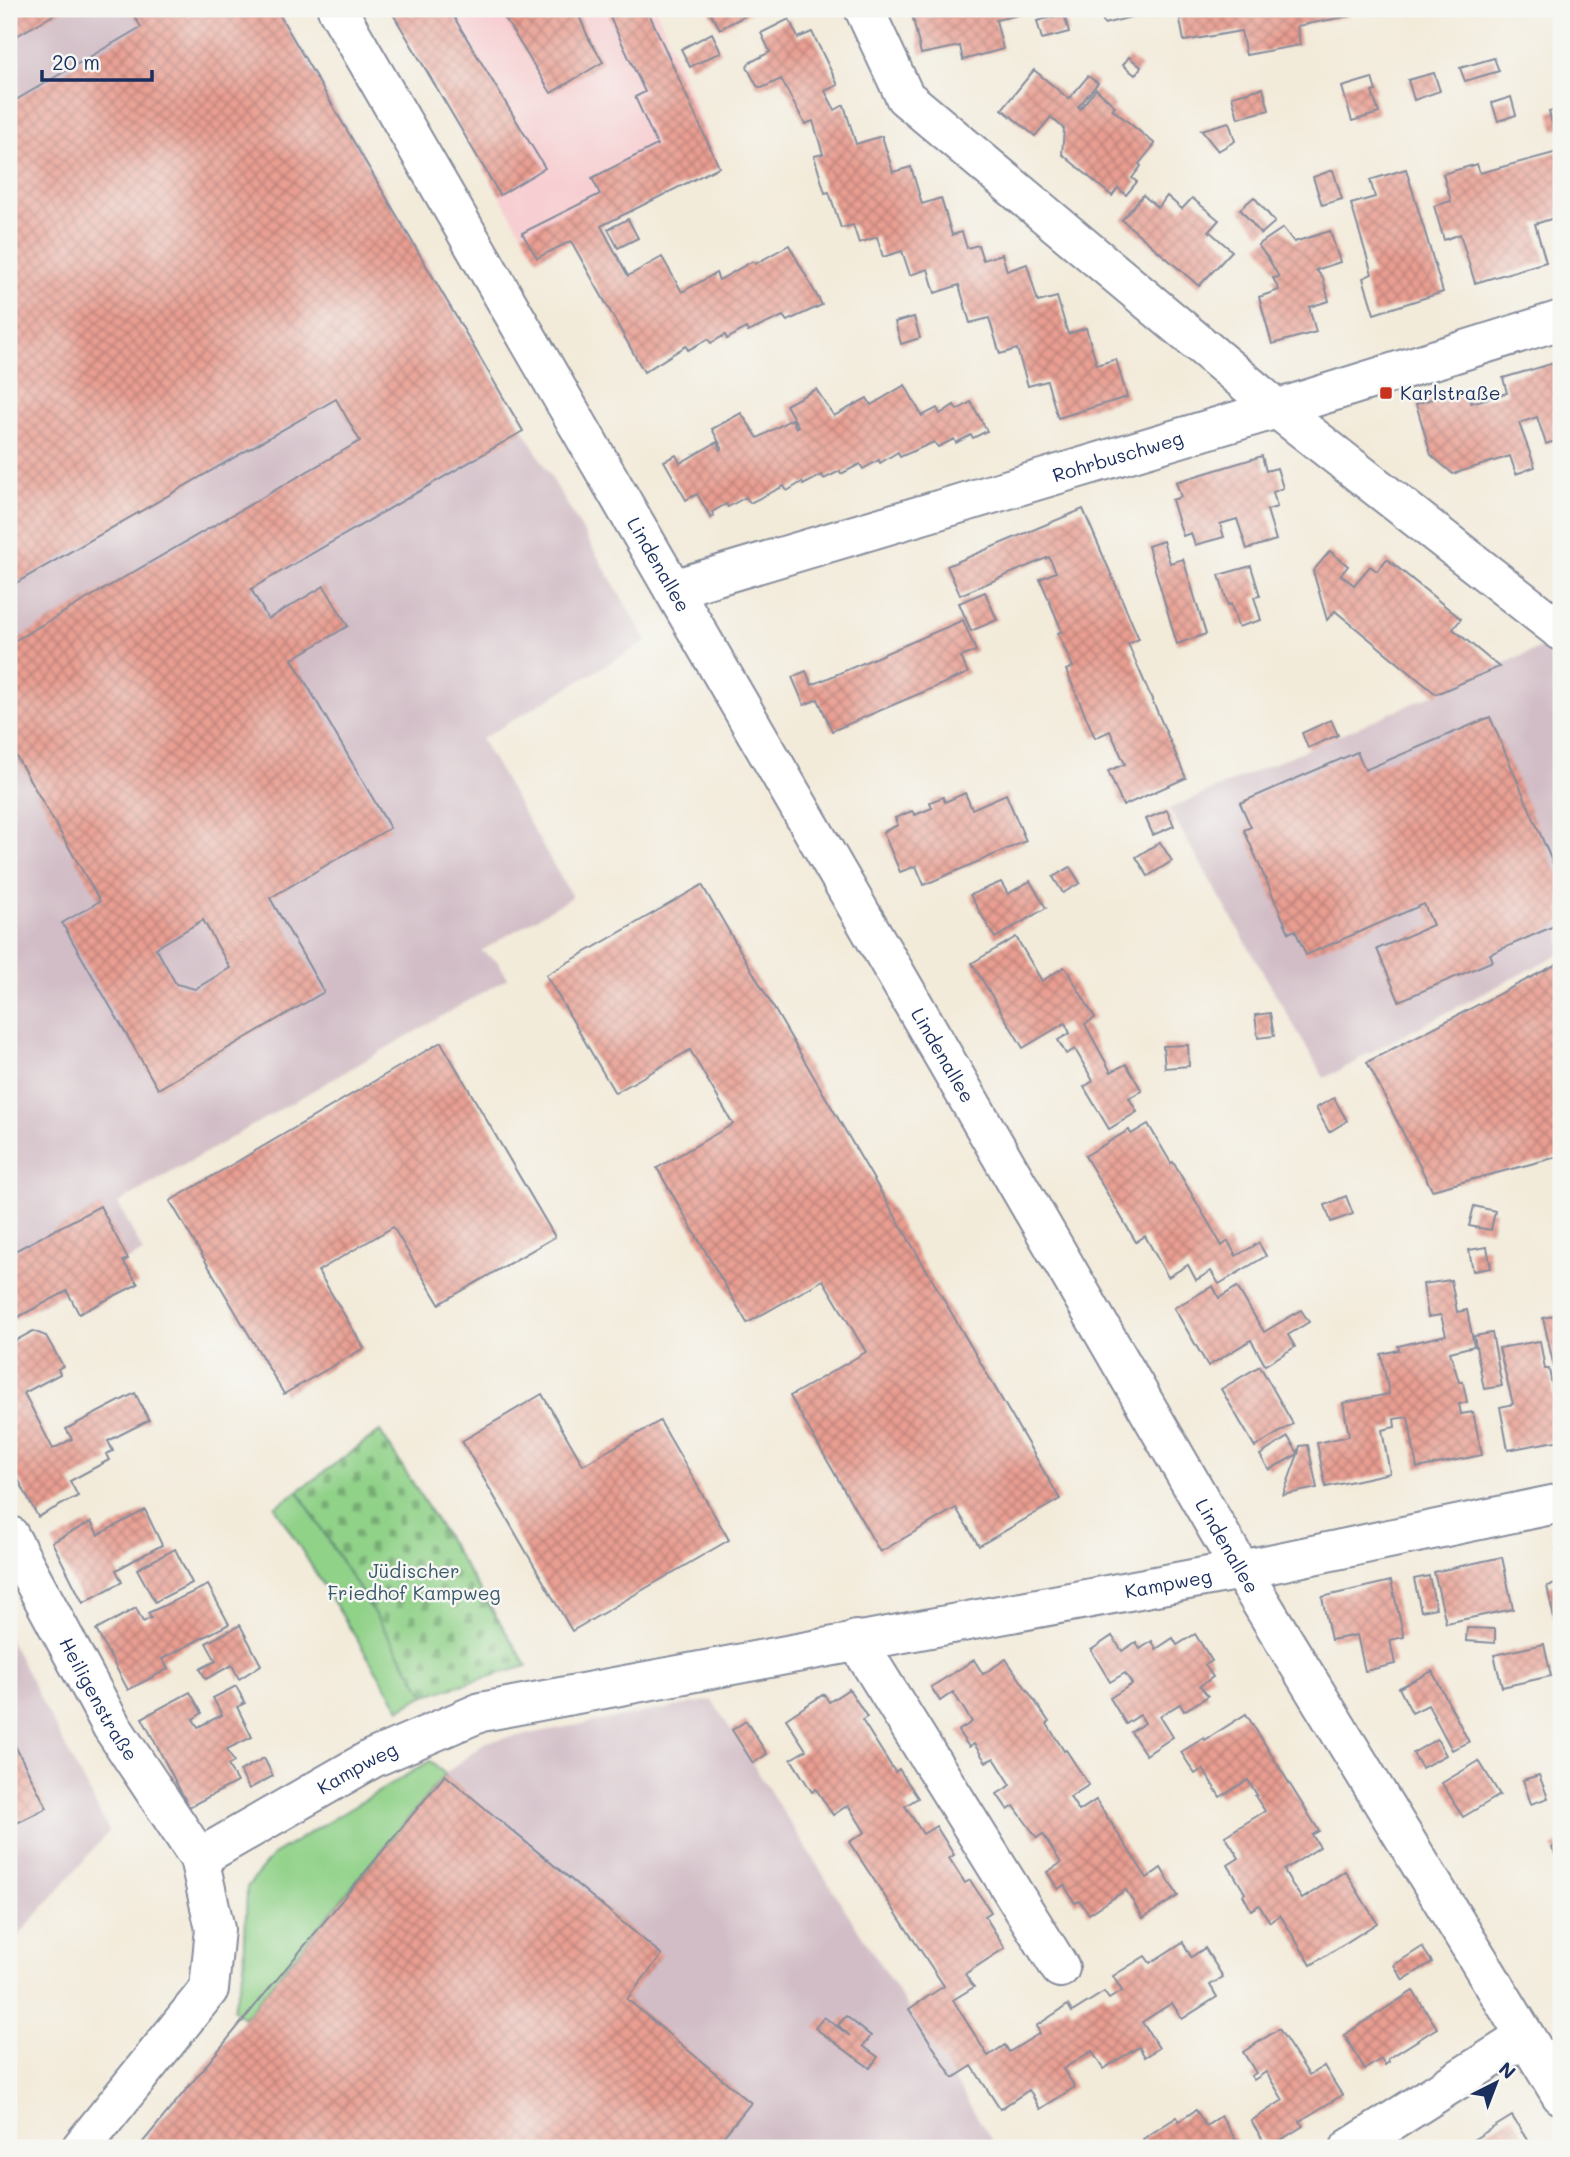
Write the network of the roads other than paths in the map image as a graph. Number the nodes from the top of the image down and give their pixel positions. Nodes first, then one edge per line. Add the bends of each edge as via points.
1 (337, 9) edge
2 (864, 9) edge
3 (1561, 320) edge
4 (1277, 409) junction
5 (673, 589) junction
6 (1561, 631) edge
7 (1561, 1503) edge
8 (9, 1535) edge
9 (1241, 1570) junction
10 (856, 1640) junction
11 (199, 1858) junction
12 (1060, 1968) dead end
13 (1525, 2037) junction
14 (1561, 2095) edge
15 (81, 2148) edge
16 (1350, 2148) edge

1 - 5 street, Lindenallee
2 - 4 street via 905,97
3 - 4 street, Rohrbuschweg
4 - 5 street, Rohrbuschweg
4 - 6 street
5 - 9 street, Lindenallee
7 - 9 street, Kampweg
8 - 11 street, Heiligenstraße via 111,1727
9 - 10 street, Kampweg
9 - 13 street, Lindenallee
10 - 11 street, Kampweg via 481,1712 373,1758
10 - 12 street
11 - 15 street via 215,1929 209,1989
13 - 14 street, Lindenallee
13 - 16 street

